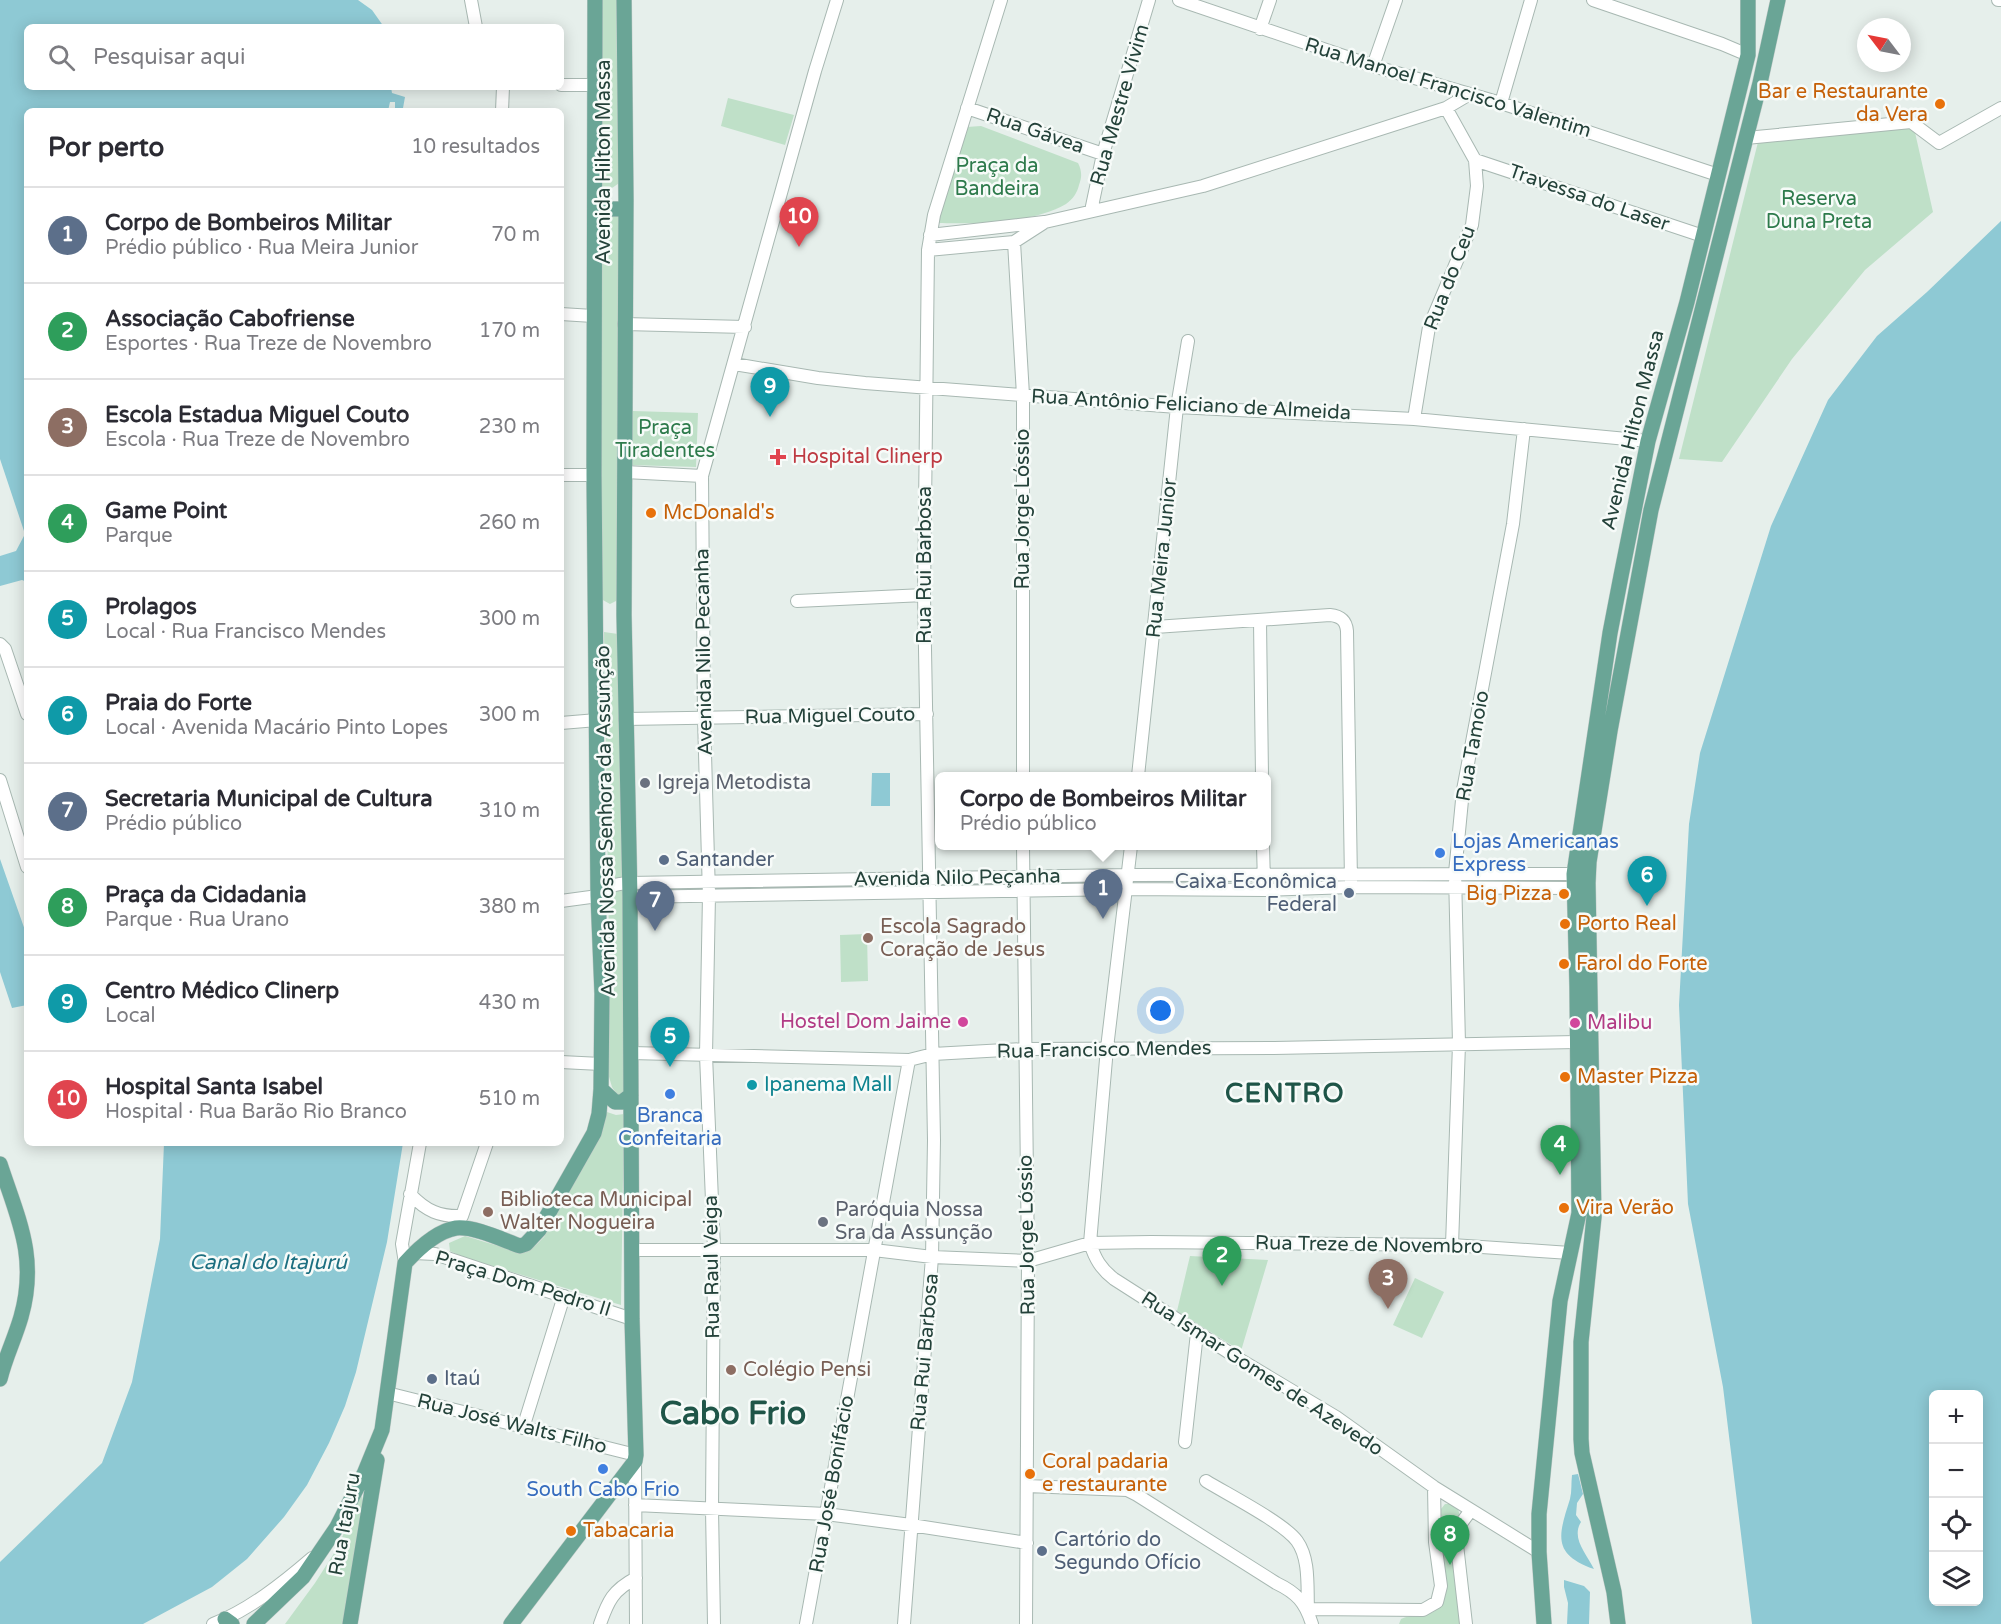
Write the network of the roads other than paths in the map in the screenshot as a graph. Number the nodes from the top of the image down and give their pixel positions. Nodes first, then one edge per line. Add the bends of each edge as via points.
1 (471, 0) edge
2 (595, 0) edge
3 (624, 0) edge
4 (837, 0) edge
5 (1001, 0) edge
6 (1149, 0) edge
7 (1179, 0) edge
8 (1270, 0) edge
9 (1396, 0) edge
10 (1531, 0) edge
11 (1593, 0) edge
12 (1749, 6) edge
13 (1776, 6) edge
14 (475, 24) edge
15 (1260, 29) junction
16 (1748, 55) junction
17 (1373, 66) junction
18 (564, 85) edge
19 (594, 85) junction
20 (503, 90) edge
21 (1468, 95) junction
22 (1501, 103) junction
23 (502, 108) edge
24 (968, 108) junction
25 (1446, 108) junction
26 (2001, 108) edge
27 (1746, 138) junction
28 (1103, 154) junction
29 (1476, 160) junction
30 (1718, 175) junction
31 (595, 208) junction
32 (626, 209) junction
33 (1091, 211) junction
34 (1045, 222) junction
35 (930, 235) junction
36 (1702, 236) junction
37 (1014, 242) junction
38 (928, 250) junction
39 (564, 314) edge
40 (593, 316) junction
41 (624, 324) junction
42 (745, 327) junction
43 (1188, 340) dead end
44 (734, 364) junction
45 (927, 387) junction
46 (1023, 395) junction
47 (1177, 407) junction
48 (1414, 419) junction
49 (1524, 429) junction
50 (1648, 441) junction
51 (625, 472) junction
52 (594, 474) junction
53 (564, 475) edge
54 (702, 476) junction
55 (1618, 590) junction
56 (1634, 593) junction
57 (924, 595) junction
58 (797, 601) dead end
59 (624, 615) junction
60 (597, 616) junction
61 (1260, 621) junction
62 (1155, 627) junction
63 (0, 644) edge
64 (24, 705) edge
65 (927, 714) junction
66 (625, 718) junction
67 (704, 718) junction
68 (597, 720) junction
69 (564, 723) edge
70 (1023, 772) edge
71 (1139, 772) edge
72 (1262, 772) edge
73 (0, 780) edge
74 (1023, 850) edge
75 (1130, 850) edge
76 (1263, 850) edge
77 (24, 857) edge
78 (1455, 873) junction
79 (1127, 875) junction
80 (1263, 875) junction
81 (1023, 878) junction
82 (708, 881) junction
83 (1351, 881) junction
84 (1574, 881) junction
85 (929, 885) junction
86 (1455, 888) junction
87 (1125, 889) junction
88 (629, 890) junction
89 (1265, 890) junction
90 (1023, 891) junction
91 (709, 895) junction
92 (598, 896) junction
93 (564, 901) edge
94 (629, 993) junction
95 (602, 994) junction
96 (1577, 1042) junction
97 (1459, 1044) junction
98 (1107, 1048) junction
99 (1024, 1049) junction
100 (631, 1053) junction
101 (933, 1054) junction
102 (706, 1055) junction
103 (909, 1060) junction
104 (564, 1062) edge
105 (600, 1064) junction
106 (601, 1089) junction
107 (631, 1095) junction
108 (419, 1146) edge
109 (486, 1146) edge
110 (0, 1164) edge
111 (410, 1194) junction
112 (462, 1216) junction
113 (481, 1232) junction
114 (1090, 1243) junction
115 (1452, 1245) junction
116 (714, 1249) junction
117 (631, 1250) junction
118 (874, 1250) junction
119 (1570, 1253) junction
120 (932, 1257) junction
121 (410, 1258) junction
122 (1028, 1261) junction
123 (564, 1296) junction
124 (632, 1319) junction
125 (1197, 1333) junction
126 (0, 1379) edge
127 (387, 1393) junction
128 (523, 1428) junction
129 (382, 1430) junction
130 (1185, 1442) dead end
131 (636, 1458) junction
132 (1206, 1481) dead end
133 (1027, 1486) junction
134 (1434, 1487) junction
135 (635, 1505) junction
136 (712, 1509) junction
137 (1471, 1510) junction
138 (826, 1514) junction
139 (911, 1525) junction
140 (1027, 1543) junction
141 (322, 1549) junction
142 (1539, 1552) junction
143 (636, 1578) junction
144 (1308, 1609) junction
145 (223, 1622) edge
146 (254, 1624) edge
147 (350, 1624) edge
148 (511, 1624) edge
149 (600, 1624) edge
150 (636, 1624) edge
151 (714, 1624) edge
152 (806, 1624) edge
153 (904, 1624) edge
154 (1026, 1624) edge
155 (1312, 1624) edge
156 (1467, 1624) edge
157 (1544, 1624) edge
158 (1618, 1624) edge

1 - 14 street
2 - 19 main road, Avenida Nossa Senhora da Assunção
3 - 32 main road, Avenida Hilton Massa
4 - 42 street, Avenida Nilo Pecanha
5 - 24 street, Rua Rui Barbosa
6 - 28 street, Rua Mestre Vivim
7 - 15 street, Rua Manoel Francisco Valentim
8 - 15 street
9 - 17 street
10 - 22 street
11 - 16 street
12 - 13 main road
12 - 16 main road, Avenida Hilton Massa
13 - 27 main road, Avenida Hilton Massa
15 - 17 street, Rua Manoel Francisco Valentim
16 - 30 main road, Avenida Hilton Massa
17 - 21 street, Rua Manoel Francisco Valentim
18 - 19 street
19 - 31 main road, Avenida Nossa Senhora da Assunção
20 - 23 street
21 - 22 street, Rua Manoel Francisco Valentim
21 - 25 street
22 - 30 street, Rua Manoel Francisco Valentim
24 - 28 street, Rua Gávea
24 - 35 street, Rua Rui Barbosa
25 - 29 street
25 - 33 street via 1203,186
26 - 27 street via 1939,142 1911,122
27 - 56 main road, Avenida Hilton Massa via 1668,438
28 - 33 street, Rua Mestre Vivim
29 - 36 street, Travessa do Laser
29 - 48 street, Rua do Ceu via 1472,225 1429,327
30 - 36 main road, Avenida Hilton Massa
31 - 32 main road
31 - 40 main road, Avenida Nossa Senhora da Assunção
32 - 41 main road, Avenida Hilton Massa
33 - 34 street
34 - 35 street
34 - 37 street
35 - 38 street, Rua Rui Barbosa
36 - 50 main road, Avenida Hilton Massa
37 - 38 street
37 - 46 street, Rua Jorge Lóssio
38 - 45 street, Rua Rui Barbosa
39 - 40 street
40 - 52 main road, Avenida Nossa Senhora da Assunção
41 - 42 street
41 - 51 main road, Avenida Nossa Senhora da Assunção
42 - 44 street, Avenida Nilo Pecanha
43 - 47 street, Rua Meira Junior
44 - 45 street, Rua Antônio Feliciano de Almeida via 818,378
44 - 54 street, Avenida Nilo Pecanha
45 - 46 street, Rua Antônio Feliciano de Almeida
45 - 57 street, Rua Rui Barbosa
46 - 47 street, Rua Antônio Feliciano de Almeida
46 - 70 street, Rua Jorge Lóssio
47 - 48 street, Rua Antônio Feliciano de Almeida
47 - 62 street, Rua Meira Junior
48 - 49 street, Rua Antônio Feliciano de Almeida
49 - 50 street, Rua Antônio Feliciano de Almeida
49 - 78 street, Rua Tamoio via 1514,524 1463,790
50 - 55 main road, Avenida Hilton Massa
51 - 54 street
51 - 59 main road, Avenida Nossa Senhora da Assunção
52 - 53 street
52 - 60 main road, Avenida Nossa Senhora da Assunção
54 - 67 street, Avenida Nilo Pecanha
55 - 56 main road
55 - 84 main road, Avenida Hilton Massa
56 - 158 main road, Avenida Hilton Massa via 1588,883 1594,1196 1581,1342 1581,1446
57 - 58 street
57 - 65 street, Rua Rui Barbosa
59 - 60 main road via 611,620
59 - 66 main road, Avenida Nossa Senhora da Assunção
60 - 68 main road, Avenida Nossa Senhora da Assunção
61 - 62 street
61 - 72 street
61 - 83 street via 1330,615 1347,625
62 - 71 street, Rua Meira Junior
63 - 64 street
65 - 67 street, Rua Miguel Couto
65 - 85 street, Rua Rui Barbosa
66 - 67 street, Rua Miguel Couto
66 - 88 main road, Avenida Nossa Senhora da Assunção
67 - 82 street, Avenida Nilo Pecanha
68 - 69 street
68 - 92 main road, Avenida Nossa Senhora da Assunção
73 - 77 street
74 - 81 street, Rua Jorge Lóssio
75 - 79 street
76 - 80 street
78 - 83 street, Avenida Nilo Peçanha
78 - 84 street, Avenida Nilo Peçanha
78 - 86 street, Rua Tamoio
79 - 80 street, Avenida Nilo Peçanha
79 - 81 street, Avenida Nilo Peçanha
79 - 87 street
80 - 83 street, Avenida Nilo Peçanha
80 - 89 street
81 - 85 street, Avenida Nilo Peçanha
81 - 90 street, Rua Jorge Lóssio
82 - 85 street, Avenida Nilo Peçanha
82 - 88 street, Avenida Nilo Peçanha
82 - 91 street, Avenida Nilo Pecanha
83 - 86 street, Avenida Nilo Peçanha
83 - 89 street, Avenida Nilo Peçanha
84 - 86 street, Avenida Nilo Peçanha
84 - 96 main road, Avenida Hilton Massa
85 - 90 street, Avenida Nilo Peçanha
85 - 91 street, Avenida Nilo Peçanha
85 - 101 street, Rua Rui Barbosa
86 - 97 street, Rua Tamoio
87 - 89 street, Avenida Nilo Peçanha
87 - 90 street, Avenida Nilo Peçanha
87 - 98 street
88 - 91 street, Avenida Nilo Peçanha
88 - 92 street via 615,884
88 - 94 main road, Avenida Nossa Senhora da Assunção
90 - 99 street, Rua Jorge Lóssio
91 - 102 street, Avenida Nilo Pecanha
92 - 93 street
92 - 95 main road, Avenida Nossa Senhora da Assunção
94 - 95 main road via 616,985
94 - 100 main road, Avenida Nossa Senhora da Assunção
95 - 105 main road, Avenida Nossa Senhora da Assunção
96 - 97 street, Rua Francisco Mendes
96 - 119 main road, Avenida Hilton Massa via 1579,1213
97 - 98 street, Rua Francisco Mendes
97 - 115 street, Rua Tamoio
98 - 99 street, Rua Francisco Mendes
98 - 114 street
99 - 101 street, Rua Francisco Mendes
99 - 122 street, Rua Jorge Lóssio
100 - 102 street, Rua Francisco Mendes
100 - 107 main road, Avenida Nossa Senhora da Assunção
101 - 103 street, Rua Francisco Mendes
101 - 120 street, Rua Rui Barbosa
102 - 103 street, Rua Francisco Mendes
102 - 116 street, Rua Raul Veiga
103 - 118 street, Rua José Bonifácio
104 - 105 street
105 - 106 main road, Avenida Nossa Senhora da Assunção
106 - 107 main road via 615,1102
106 - 113 main road, Avenida Nossa Senhora da Assunção via 594,1133 531,1240 520,1246
107 - 117 main road, Avenida Nossa Senhora da Assunção
108 - 111 street
109 - 112 street
110 - 126 main road via 22,1229 29,1274 21,1318
111 - 112 street via 433,1213
111 - 121 street via 402,1244
112 - 113 street
113 - 121 main road, Avenida Nossa Senhora da Assunção via 456,1228
114 - 115 street, Rua Treze de Novembro
114 - 122 street, Rua Treze de Novembro
114 - 125 street, Rua Ismar Gomes de Azevedo via 1104,1271
115 - 119 street, Rua Treze de Novembro
116 - 117 street, Rua Treze de Novembro
116 - 118 street, Rua Treze de Novembro
116 - 136 street, Rua Raul Veiga
117 - 124 main road, Avenida Nossa Senhora da Assunção
118 - 120 street, Rua Treze de Novembro
118 - 138 street, Rua José Bonifácio
119 - 142 main road, Avenida Hilton Massa via 1555,1342
120 - 122 street, Rua Treze de Novembro
120 - 139 street, Rua Rui Barbosa
121 - 123 street, Praça Dom Pedro II via 435,1254
121 - 127 main road
122 - 133 street, Rua Jorge Lóssio
123 - 124 street, Praça Dom Pedro II
123 - 128 street
124 - 131 main road, Avenida Nossa Senhora da Assunção
125 - 130 street
125 - 134 street, Rua Ismar Gomes de Azevedo via 1336,1417
127 - 128 street, Rua José Walts Filho
127 - 129 main road
128 - 131 street, Rua José Walts Filho
129 - 141 main road via 337,1527
129 - 147 main road, Rua Itajuru
131 - 135 street
131 - 148 main road
132 - 144 street via 1297,1541 1307,1573
133 - 140 street, Rua Jorge Lóssio
133 - 144 street via 1127,1490 1292,1591
134 - 137 street, Rua Ismar Gomes de Azevedo
134 - 144 street via 1441,1586 1437,1602 1423,1610
135 - 136 street
135 - 143 street
136 - 138 street
136 - 151 street, Rua Raul Veiga
137 - 142 street, Rua Ismar Gomes de Azevedo
137 - 156 street via 1456,1536
138 - 139 street
138 - 152 street, Rua José Bonifácio
139 - 140 street
139 - 153 street, Rua Rui Barbosa
140 - 154 street, Rua Jorge Lóssio
141 - 145 street
141 - 146 main road via 303,1577
142 - 157 main road, Avenida Hilton Massa
143 - 149 street via 615,1592
143 - 150 street
144 - 155 street

